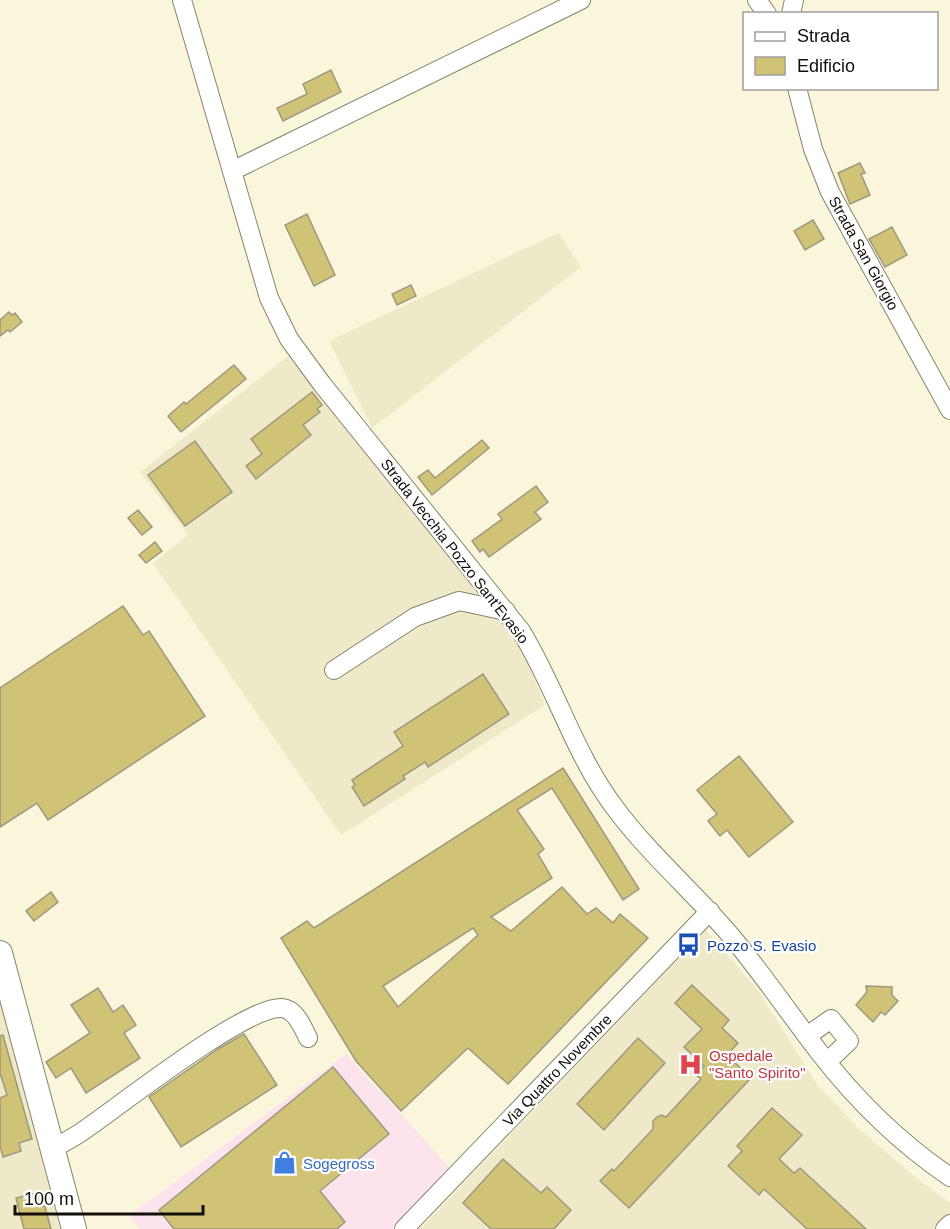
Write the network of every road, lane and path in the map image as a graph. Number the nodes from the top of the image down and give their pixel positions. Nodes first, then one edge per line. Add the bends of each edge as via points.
1 (182, 0) edge
2 (581, 0) edge
3 (798, 90) edge
4 (232, 171) junction
5 (950, 410) edge
6 (506, 611) junction
7 (334, 670) dead end
8 (710, 911) junction
9 (0, 953) edge
10 (807, 1036) junction
11 (308, 1038) dead end
12 (827, 1062) junction
13 (52, 1149) junction
14 (950, 1178) edge
15 (950, 1224) edge
16 (74, 1229) edge
17 (404, 1229) edge
18 (945, 1229) edge

1 - 4 street, Strada Vecchia Pozzo Sant'Evasio
2 - 4 street
3 - 5 street, Strada San Giorgio via 813,149 830,192
4 - 6 street, Strada Vecchia Pozzo Sant'Evasio via 269,298 289,339
6 - 7 street via 459,601 415,617
6 - 8 street, Strada Vecchia Pozzo Sant'Evasio via 536,655 584,760 615,808
8 - 10 street, Strada Vecchia Pozzo Sant'Evasio
8 - 17 street, Via Quattro Novembre
9 - 13 main road
10 - 12 street, Strada Vecchia Pozzo Sant'Evasio
10 - 12 street via 831,1019 849,1041
11 - 13 street via 299,1021 282,1008 246,1019
12 - 14 street, Strada Vecchia Pozzo Sant'Evasio via 898,1138
13 - 16 main road
15 - 18 street

